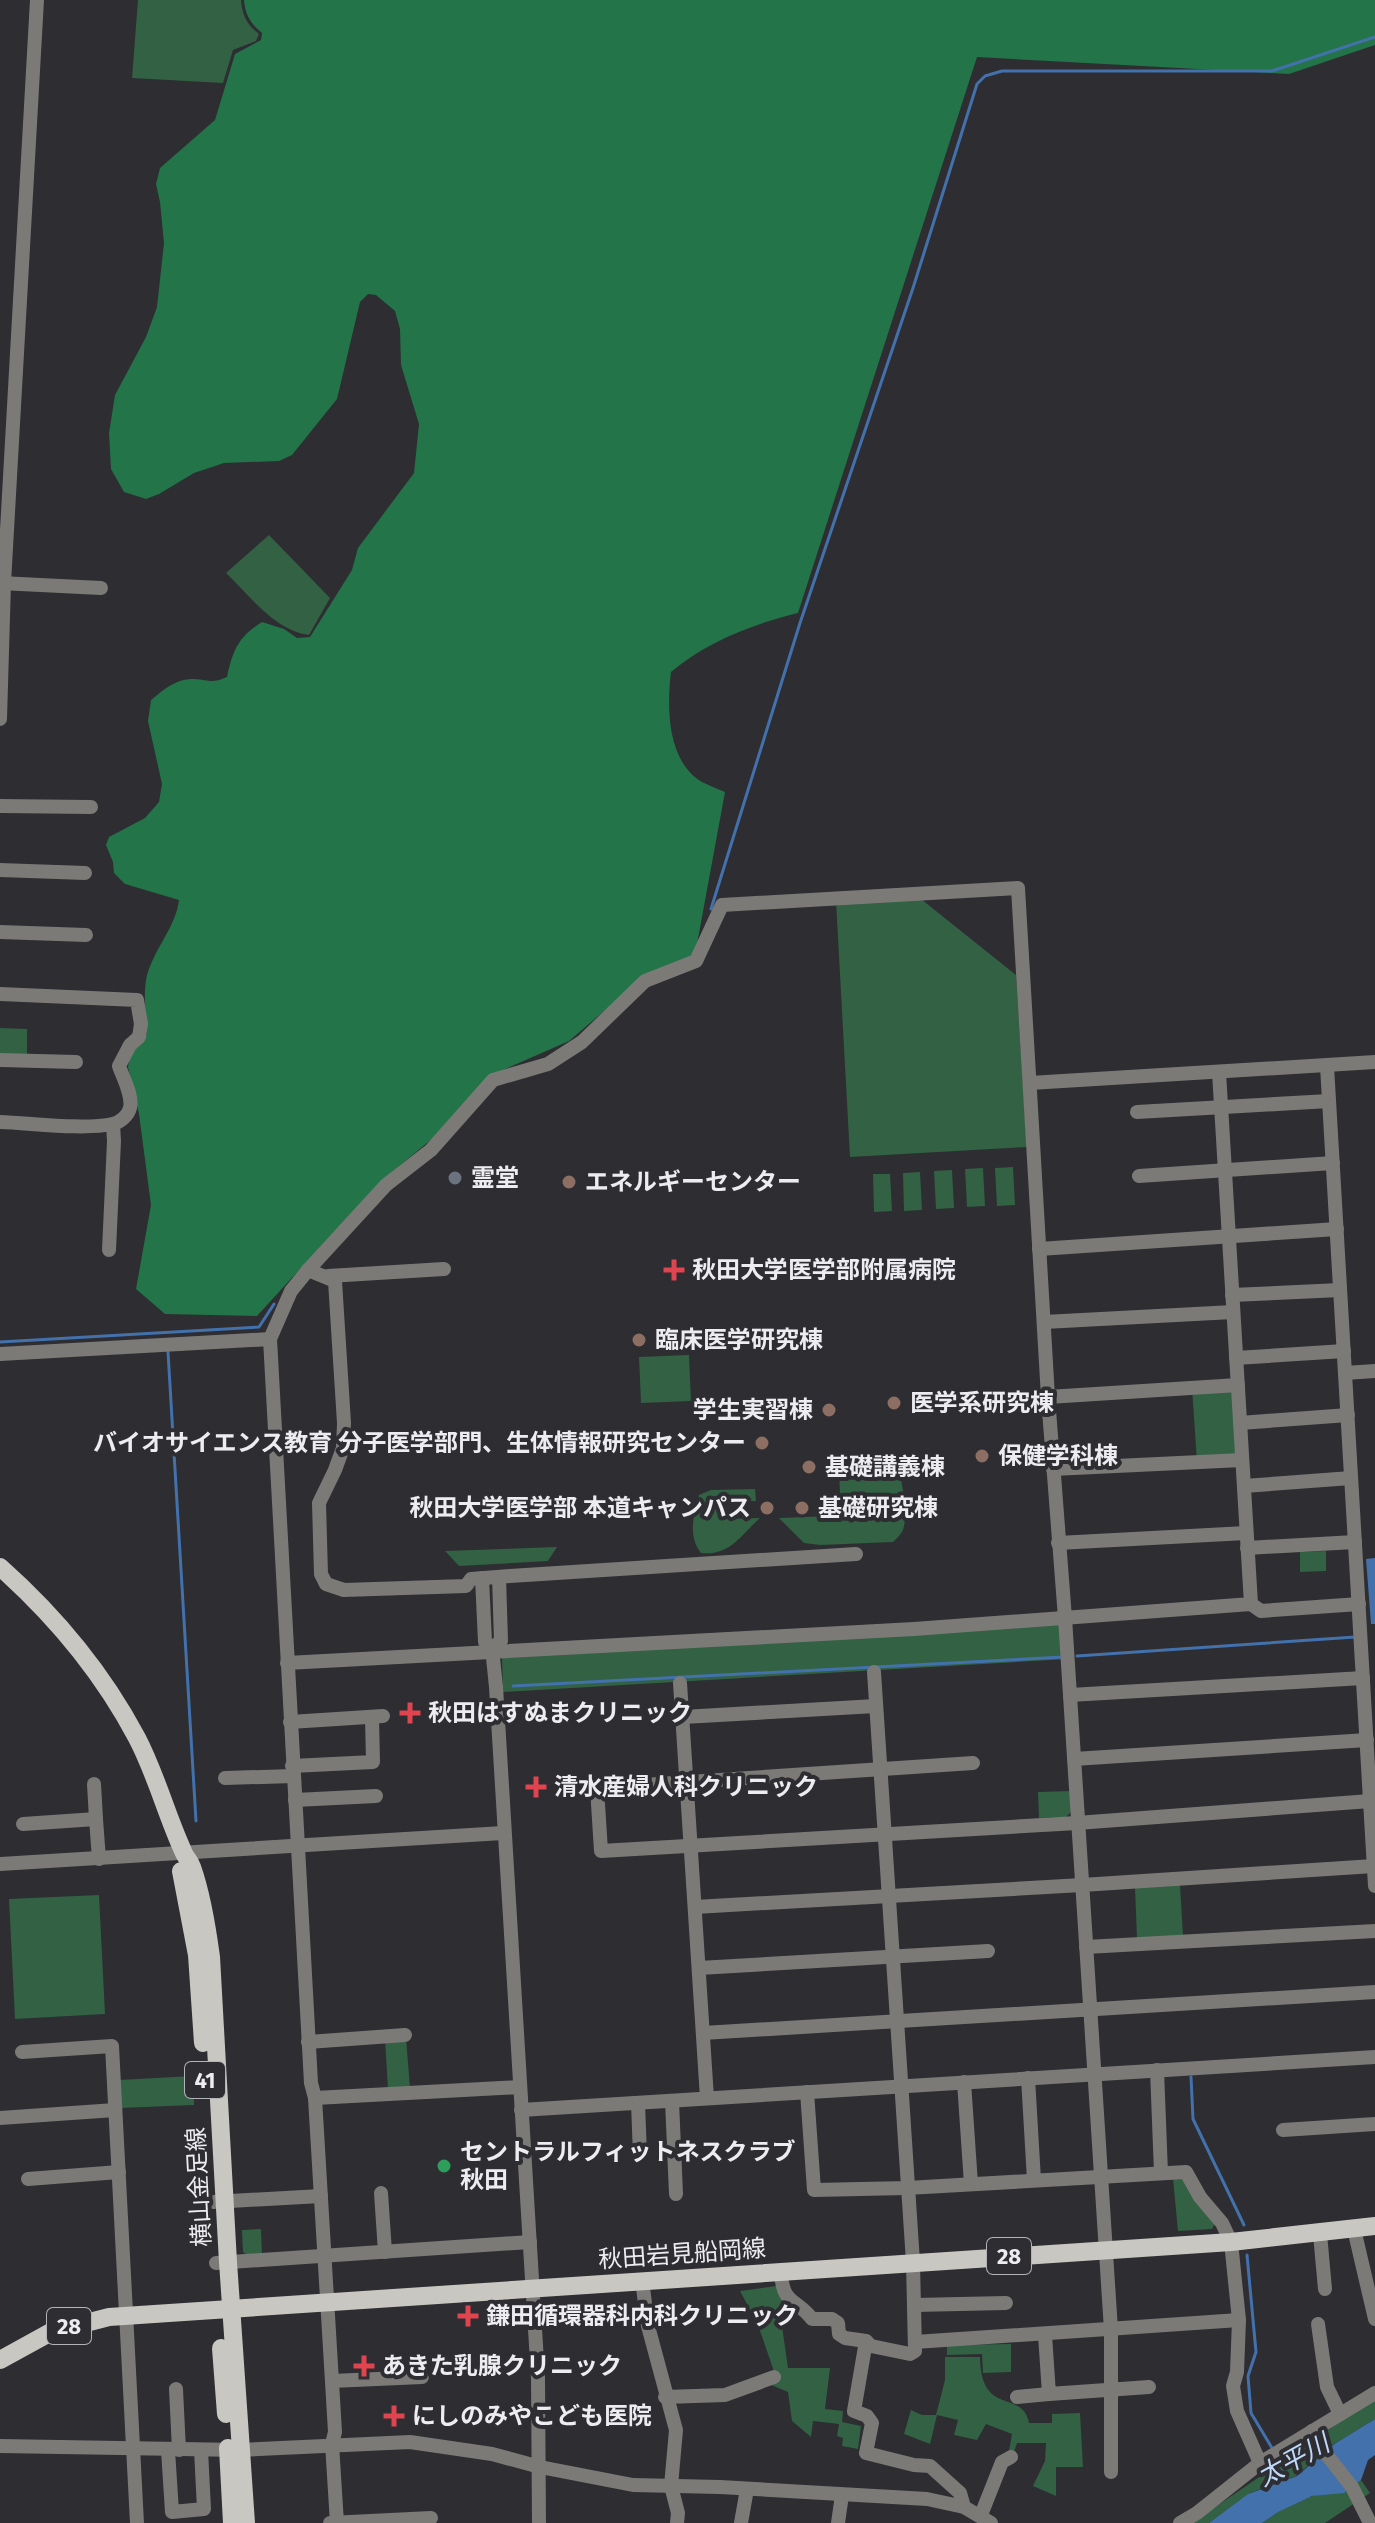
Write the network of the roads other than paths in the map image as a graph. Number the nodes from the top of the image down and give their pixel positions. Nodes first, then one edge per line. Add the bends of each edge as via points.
1 (37, 0) edge
2 (2, 583) edge
3 (101, 588) dead end
4 (1, 648) edge
5 (0, 719) edge
6 (0, 806) edge
7 (91, 807) dead end
8 (0, 870) edge
9 (85, 873) dead end
10 (0, 932) edge
11 (86, 935) dead end
12 (0, 994) edge
13 (0, 1060) edge
14 (76, 1062) dead end
15 (1375, 1062) edge
16 (1327, 1066) junction
17 (1219, 1072) junction
18 (1030, 1083) junction
19 (1329, 1101) junction
20 (1221, 1108) junction
21 (1137, 1112) dead end
22 (0, 1122) edge
23 (113, 1124) junction
24 (1333, 1163) junction
25 (1225, 1170) junction
26 (1139, 1176) dead end
27 (1337, 1229) junction
28 (1229, 1237) junction
29 (1039, 1249) junction
30 (109, 1250) dead end
31 (444, 1269) dead end
32 (308, 1270) junction
33 (328, 1276) junction
34 (1340, 1290) junction
35 (1232, 1295) junction
36 (1233, 1312) junction
37 (1044, 1322) junction
38 (270, 1339) junction
39 (1344, 1351) junction
40 (0, 1354) edge
41 (1236, 1358) junction
42 (1375, 1371) edge
43 (1345, 1373) junction
44 (1238, 1385) junction
45 (1048, 1397) junction
46 (1348, 1415) junction
47 (1240, 1423) junction
48 (1242, 1460) junction
49 (1053, 1469) junction
50 (1351, 1478) junction
51 (1244, 1486) junction
52 (1247, 1541) junction
53 (1355, 1542) junction
54 (1058, 1543) junction
55 (856, 1554) dead end
56 (0, 1567) edge
57 (499, 1577) junction
58 (482, 1578) junction
59 (1251, 1604) junction
60 (1359, 1604) junction
61 (1065, 1618) junction
62 (1368, 1635) edge
63 (492, 1650) junction
64 (287, 1663) junction
65 (874, 1672) dead end
66 (1363, 1678) junction
67 (680, 1683) dead end
68 (1070, 1695) junction
69 (876, 1706) junction
70 (683, 1717) junction
71 (290, 1722) junction
72 (1367, 1740) junction
73 (1074, 1759) junction
74 (973, 1763) dead end
75 (880, 1769) junction
76 (293, 1771) junction
77 (225, 1778) dead end
78 (687, 1781) junction
79 (94, 1784) dead end
80 (376, 1796) dead end
81 (295, 1800) junction
82 (1370, 1801) junction
83 (96, 1819) junction
84 (1077, 1823) junction
85 (23, 1824) dead end
86 (1373, 1830) edge
87 (503, 1833) junction
88 (883, 1833) junction
89 (691, 1844) junction
90 (296, 1847) junction
91 (183, 1852) junction
92 (99, 1856) junction
93 (0, 1864) edge
94 (1374, 1866) edge
95 (1082, 1885) junction
96 (1375, 1886) edge
97 (887, 1895) junction
98 (695, 1907) junction
99 (1375, 1931) edge
100 (1086, 1947) junction
101 (988, 1951) dead end
102 (893, 1956) junction
103 (699, 1968) junction
104 (1375, 1992) edge
105 (1090, 2009) junction
106 (896, 2021) junction
107 (703, 2033) junction
108 (405, 2035) dead end
109 (308, 2042) junction
110 (22, 2052) dead end
111 (1375, 2057) edge
112 (1157, 2070) junction
113 (1094, 2074) junction
114 (1028, 2078) junction
115 (964, 2082) junction
116 (900, 2086) junction
117 (520, 2087) junction
118 (807, 2092) junction
119 (315, 2098) junction
120 (707, 2098) junction
121 (672, 2101) junction
122 (638, 2103) junction
123 (115, 2110) junction
124 (521, 2110) junction
125 (0, 2118) edge
126 (1375, 2124) edge
127 (1283, 2130) dead end
128 (640, 2156) dead end
129 (119, 2172) junction
130 (1161, 2173) junction
131 (1100, 2176) junction
132 (28, 2179) dead end
133 (1034, 2180) junction
134 (971, 2184) junction
135 (907, 2188) junction
136 (381, 2193) dead end
137 (676, 2194) dead end
138 (321, 2196) junction
139 (218, 2202) junction
140 (1375, 2226) edge
141 (1354, 2229) junction
142 (1320, 2234) junction
143 (530, 2242) junction
144 (1231, 2242) junction
145 (1105, 2250) junction
146 (385, 2252) junction
147 (324, 2255) junction
148 (913, 2262) junction
149 (222, 2263) junction
150 (781, 2271) junction
151 (642, 2280) junction
152 (532, 2288) junction
153 (1325, 2289) dead end
154 (327, 2302) junction
155 (1006, 2303) dead end
156 (914, 2305) junction
157 (225, 2310) junction
158 (128, 2316) junction
159 (1375, 2319) edge
160 (1239, 2320) junction
161 (1318, 2324) dead end
162 (1111, 2330) junction
163 (1045, 2335) junction
164 (866, 2341) junction
165 (915, 2342) junction
166 (0, 2360) edge
167 (422, 2377) dead end
168 (774, 2377) dead end
169 (332, 2381) junction
170 (1149, 2387) dead end
171 (176, 2389) dead end
172 (1110, 2391) junction
173 (1375, 2393) edge
174 (1049, 2394) junction
175 (665, 2397) junction
176 (1017, 2397) dead end
177 (1340, 2414) junction
178 (1314, 2436) junction
179 (332, 2444) junction
180 (0, 2446) edge
181 (133, 2450) junction
182 (173, 2450) junction
183 (201, 2450) junction
184 (234, 2450) junction
185 (1011, 2457) dead end
186 (1270, 2457) junction
187 (540, 2467) junction
188 (1111, 2472) dead end
189 (671, 2486) junction
190 (747, 2489) junction
191 (842, 2495) junction
192 (964, 2507) junction
193 (431, 2518) dead end
194 (986, 2519) edge
195 (137, 2523) edge
196 (232, 2523) edge
197 (246, 2523) edge
198 (330, 2523) edge
199 (337, 2523) edge
200 (539, 2523) edge
201 (677, 2523) edge
202 (741, 2523) edge
203 (838, 2523) edge
204 (1180, 2523) edge
205 (1370, 2523) edge

1 - 2 street
2 - 3 street
2 - 4 street
4 - 5 street
6 - 7 street
8 - 9 street
10 - 11 street
12 - 23 street via 137,1000 139,1037 119,1066 130,1107 126,1117
13 - 14 street
15 - 16 street
16 - 17 street
16 - 19 street
17 - 18 street
17 - 20 street
18 - 29 street
18 - 32 street via 1018,888 722,905 696,961 645,981 590,1035 548,1064 493,1080 431,1150 386,1185
19 - 20 street
19 - 24 street
20 - 21 street
20 - 25 street
22 - 23 street
23 - 30 street
24 - 25 street
24 - 27 street
25 - 26 street
25 - 28 street
27 - 28 street
27 - 34 street
28 - 29 street
28 - 35 street
29 - 37 street
31 - 33 street
32 - 33 street
32 - 38 street via 291,1291
33 - 58 street via 335,1281 344,1423 343,1448 319,1503 321,1574 326,1584 344,1590 466,1586 471,1579
34 - 35 street
34 - 39 street
35 - 36 street
36 - 37 street
36 - 41 street
37 - 45 street
38 - 40 street
38 - 64 street
39 - 41 street
39 - 43 street
41 - 44 street
42 - 43 street
43 - 46 street
44 - 45 street
44 - 47 street
45 - 49 street
46 - 47 street
46 - 50 street
47 - 48 street
48 - 49 street
48 - 51 street
49 - 54 street
50 - 51 street
50 - 53 street
51 - 52 street
52 - 53 street
52 - 54 street
52 - 59 street
53 - 60 street
54 - 61 street
55 - 57 street
56 - 91 main road, 横山金足線 / 41 via 31,1596 108,1690 138,1740
57 - 58 street
57 - 63 street via 501,1641
58 - 63 street via 485,1642
59 - 60 street via 1261,1611
59 - 61 street
60 - 62 street
61 - 63 street
61 - 68 street
62 - 66 street
63 - 64 street
63 - 87 street
64 - 71 street
65 - 69 street
66 - 68 street
66 - 72 street
67 - 70 street
68 - 73 street
69 - 70 street
69 - 75 street
70 - 78 street
71 - 76 street
71 - 76 street via 377,1717 373,1762
72 - 73 street
72 - 82 street
73 - 84 street
74 - 75 street
75 - 78 street
75 - 88 street
76 - 77 street
76 - 81 street
78 - 89 street
78 - 89 street via 597,1788 601,1851
79 - 83 street
80 - 81 street
81 - 90 street
82 - 84 street
82 - 86 street
83 - 85 street
83 - 92 street
84 - 88 street
84 - 95 street
86 - 94 street
87 - 90 street
87 - 117 street
88 - 89 street
88 - 97 street
89 - 98 street
90 - 91 street
90 - 109 street
91 - 92 street
91 - 139 main road, 横山金足線 / 41 via 191,1866 211,1957
92 - 93 street
94 - 95 street
94 - 96 street
95 - 97 street
95 - 100 street
97 - 98 street
97 - 102 street
98 - 103 street
99 - 100 street
100 - 105 street
101 - 102 street
102 - 103 street
102 - 106 street
103 - 107 street
104 - 105 street
105 - 106 street
105 - 113 street
106 - 107 street
106 - 116 street
107 - 120 street
108 - 109 street
109 - 119 street
110 - 123 street via 112,2046
111 - 112 street
112 - 113 street
112 - 130 street
113 - 114 street
113 - 131 street
114 - 115 street
114 - 133 street
115 - 116 street
115 - 134 street
116 - 118 street
116 - 135 street
117 - 119 street
117 - 124 street
118 - 120 street
118 - 135 street via 814,2190
119 - 138 street
120 - 121 street
121 - 122 street
121 - 137 street
122 - 124 street
122 - 128 street
123 - 125 street
123 - 129 street
124 - 143 street
126 - 127 street
129 - 132 street
129 - 158 street
130 - 131 street
130 - 144 street via 1186,2172
131 - 133 street
131 - 145 street
133 - 134 street
134 - 135 street
135 - 148 street
136 - 146 street
138 - 139 street
138 - 147 street
139 - 149 main road, 横山金足線 / 41
140 - 141 main road, 秋田岩見船岡線 / 28
141 - 142 main road, 秋田岩見船岡線 / 28
141 - 159 street
142 - 144 main road, 秋田岩見船岡線 / 28
142 - 153 street
143 - 146 street
143 - 152 street
144 - 145 main road, 秋田岩見船岡線 / 28
144 - 160 street
145 - 148 main road, 秋田岩見船岡線 / 28
145 - 162 street
146 - 147 street
147 - 149 street
147 - 154 street
148 - 150 main road, 秋田岩見船岡線 / 28
148 - 156 street
149 - 157 main road, 横山金足線 / 41
150 - 151 main road, 秋田岩見船岡線 / 28
150 - 164 street via 781,2286 800,2310 812,2319 832,2319 845,2338
151 - 152 main road, 秋田岩見船岡線 / 28
151 - 175 street
152 - 154 main road, 秋田岩見船岡線 / 28
152 - 187 street
154 - 157 main road, 秋田岩見船岡線 / 28
154 - 169 street
155 - 156 street
156 - 165 street
157 - 158 main road, 秋田岩見船岡線 / 28
157 - 184 main road, 横山金足線 / 41
158 - 166 main road, 秋田岩見船岡線 / 28 via 51,2332
158 - 181 street
160 - 162 street
160 - 186 street via 1233,2386 1237,2411
161 - 177 street via 1327,2387
162 - 163 street
162 - 172 street
163 - 165 street
163 - 174 street
164 - 165 street via 910,2354
164 - 192 street via 854,2411 872,2423 866,2453 930,2466 960,2493
167 - 169 street
168 - 175 street via 725,2395
169 - 179 street
170 - 172 street
171 - 182 street
172 - 174 street
172 - 188 street
173 - 177 street
174 - 176 street
175 - 189 street via 676,2430
177 - 178 street
178 - 186 street
178 - 205 street via 1352,2487
179 - 184 street
179 - 187 street via 410,2442
179 - 199 street
180 - 181 street
181 - 182 street
181 - 195 street
182 - 183 street
182 - 183 street via 172,2512 204,2509
183 - 184 street
184 - 196 main road, 横山金足線 / 41
184 - 197 main road, 横山金足線 / 41
185 - 194 street via 1002,2462
186 - 204 street
187 - 189 street via 633,2485
187 - 200 street
189 - 190 street
189 - 201 street
190 - 191 street
190 - 202 street
191 - 192 street via 927,2499
191 - 203 street
192 - 194 street
193 - 199 street
198 - 199 street

